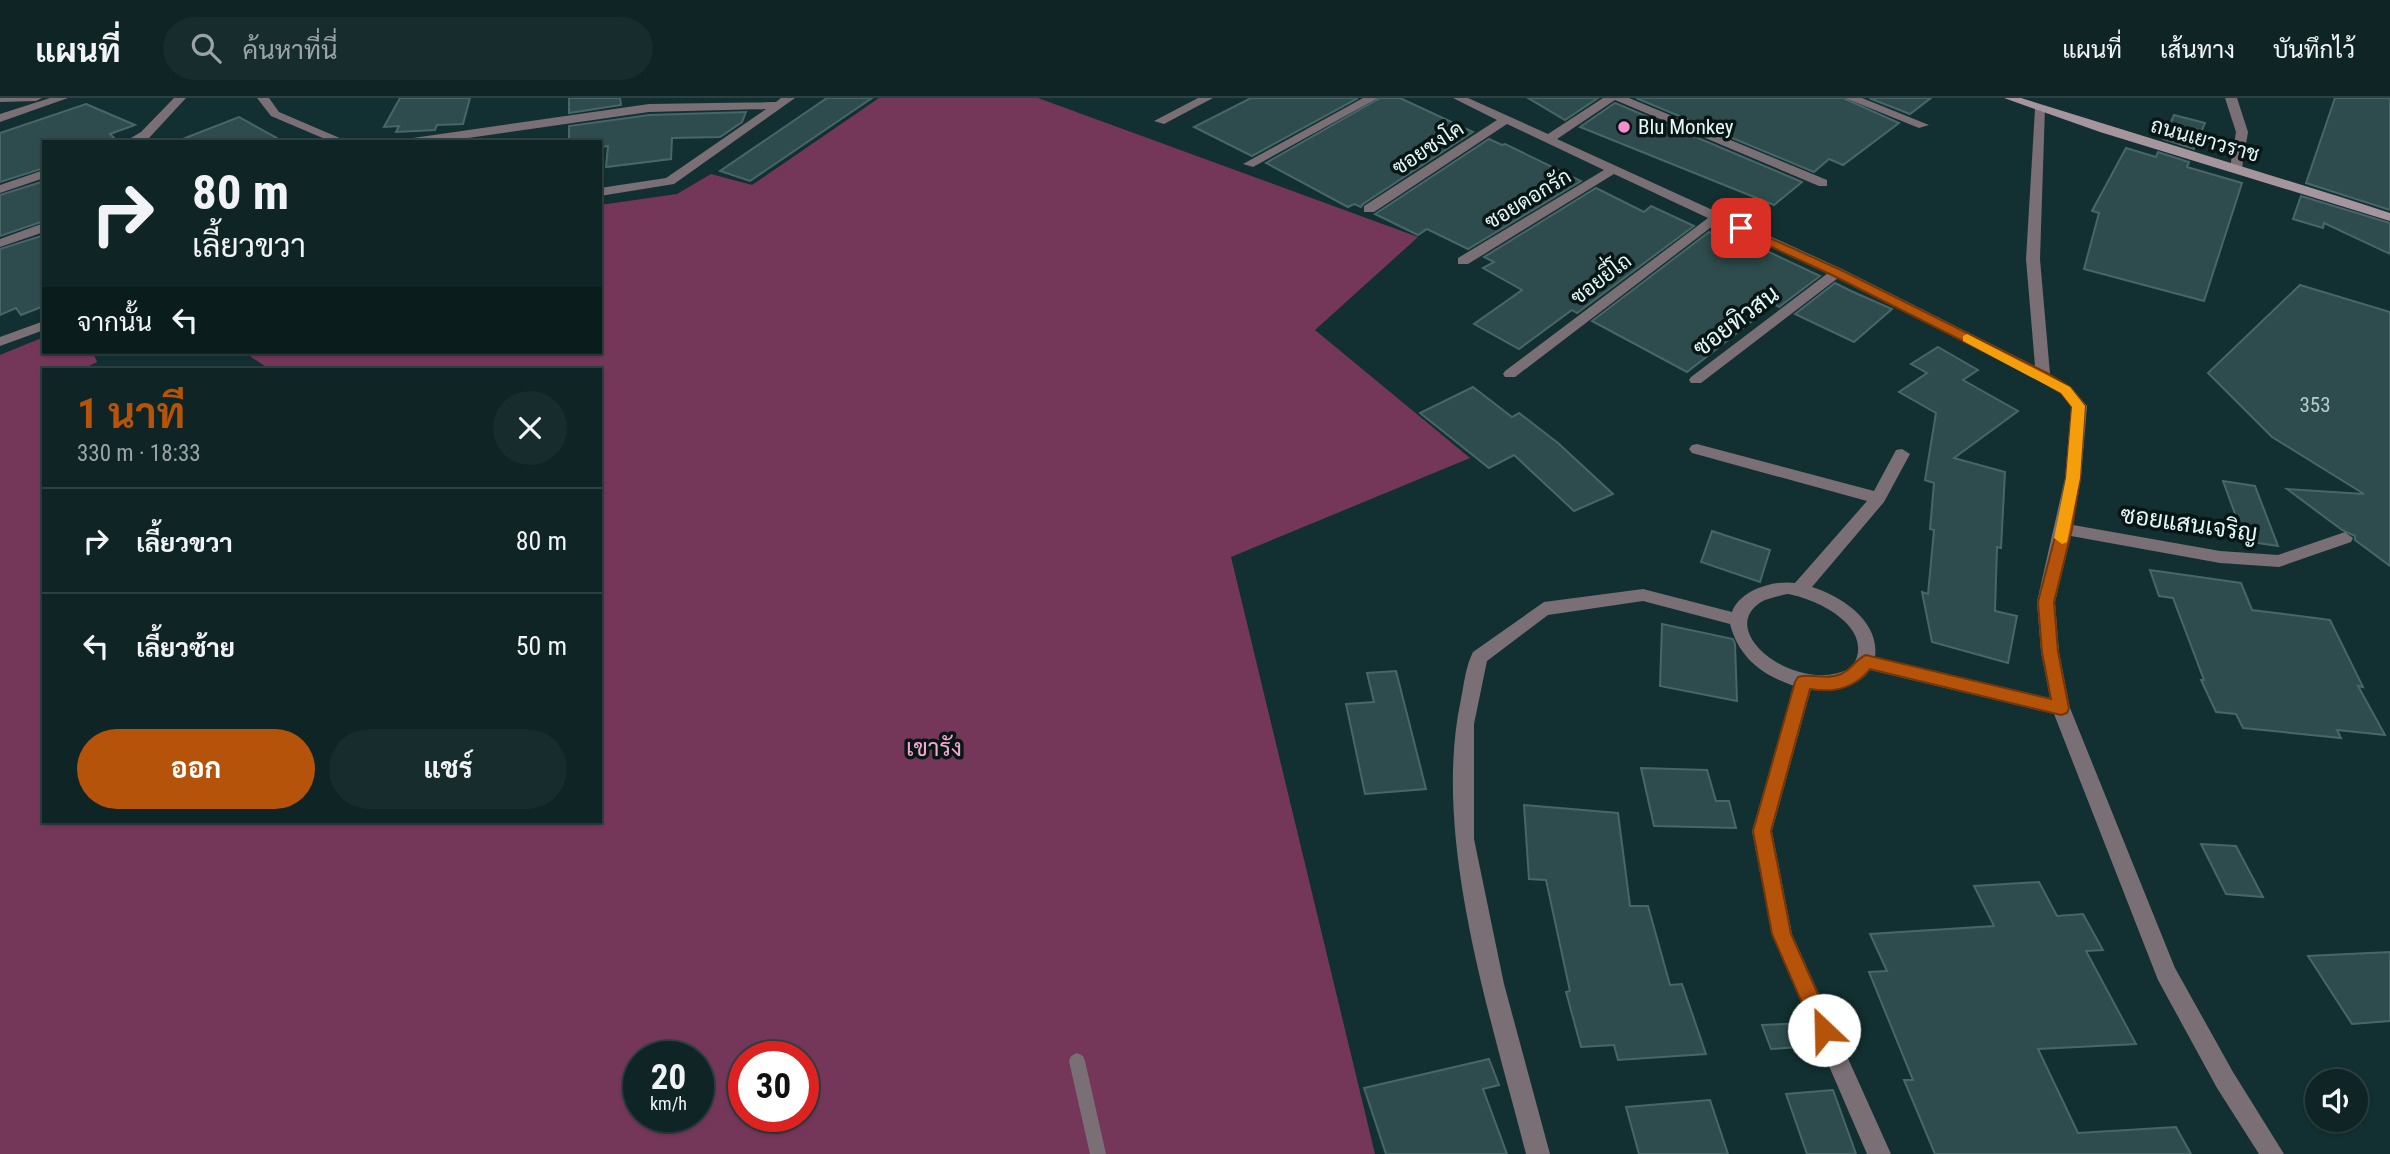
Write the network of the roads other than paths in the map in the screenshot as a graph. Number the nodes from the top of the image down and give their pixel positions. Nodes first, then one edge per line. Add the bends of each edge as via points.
1 (36, 98) edge
2 (62, 98) edge
3 (180, 98) edge
4 (263, 98) edge
5 (1207, 98) edge
6 (1372, 98) edge
7 (1459, 98) edge
8 (1611, 98) edge
9 (1619, 98) edge
10 (1851, 98) edge
11 (2010, 98) edge
12 (2231, 98) edge
13 (0, 99) edge
14 (783, 102) edge
15 (2041, 109) junction
16 (0, 118) edge
17 (1507, 119) junction
18 (1160, 121) dead end
19 (1923, 125) dead end
20 (1549, 138) junction
21 (134, 140) edge
22 (338, 140) edge
23 (427, 140) edge
24 (1249, 164) dead end
25 (2236, 168) junction
26 (1614, 169) junction
27 (42, 175) edge
28 (1823, 183) dead end
29 (0, 189) edge
30 (602, 192) edge
31 (1369, 209) dead end
32 (1717, 217) junction
33 (2390, 217) edge
34 (42, 228) edge
35 (0, 243) edge
36 (1463, 261) dead end
37 (1837, 272) junction
38 (42, 326) edge
39 (0, 342) edge
40 (1510, 374) dead end
41 (2043, 376) junction
42 (1696, 380) dead end
43 (1698, 449) dead end
44 (1902, 454) dead end
45 (1878, 498) junction
46 (2064, 529) junction
47 (2345, 538) dead end
48 (1799, 590) junction
49 (1738, 620) junction
50 (1866, 662) junction
51 (1804, 682) junction
52 (2061, 708) junction
53 (1077, 1061) dead end
54 (1098, 1154) edge
55 (1538, 1154) edge
56 (1879, 1154) edge
57 (2272, 1154) edge

1 - 13 street
2 - 16 street
3 - 21 street via 145,135
4 - 22 street via 275,114
5 - 18 street
6 - 24 street
7 - 17 street
8 - 20 street
9 - 28 street
10 - 19 street
11 - 15 main road, ถนนเยาวราช
12 - 25 street via 2242,132
14 - 23 street via 649,108
14 - 30 street via 670,181
15 - 25 main road, ถนนเยาวราช
15 - 41 street via 2034,259
17 - 20 street
17 - 31 street, ซอยชงโค
20 - 26 street
25 - 33 main road, ถนนเยาวราช
26 - 32 street
26 - 36 street, ซอยดอกรัก
27 - 29 street
32 - 37 street
32 - 40 street, ซอยยี่โถ
34 - 35 street
37 - 41 street
37 - 42 street, ซอยทิวสน
38 - 39 street
41 - 46 street via 2066,390 2079,406
43 - 45 street
44 - 45 street
45 - 48 street
46 - 47 street, ซอยแสนเจริญ via 2220,557 2279,561
46 - 52 street via 2046,602
48 - 49 street via 1767,591 1750,598
48 - 50 street via 1821,596 1853,617 1864,633
49 - 51 street via 1746,647 1760,663
49 - 55 street via 1643,595 1556,607 1544,609 1479,657 1465,724 1464,839 1493,984
50 - 51 street via 1856,675 1839,682
50 - 52 street
51 - 56 street via 1762,831 1782,934
52 - 57 street via 2166,973
53 - 54 lane

